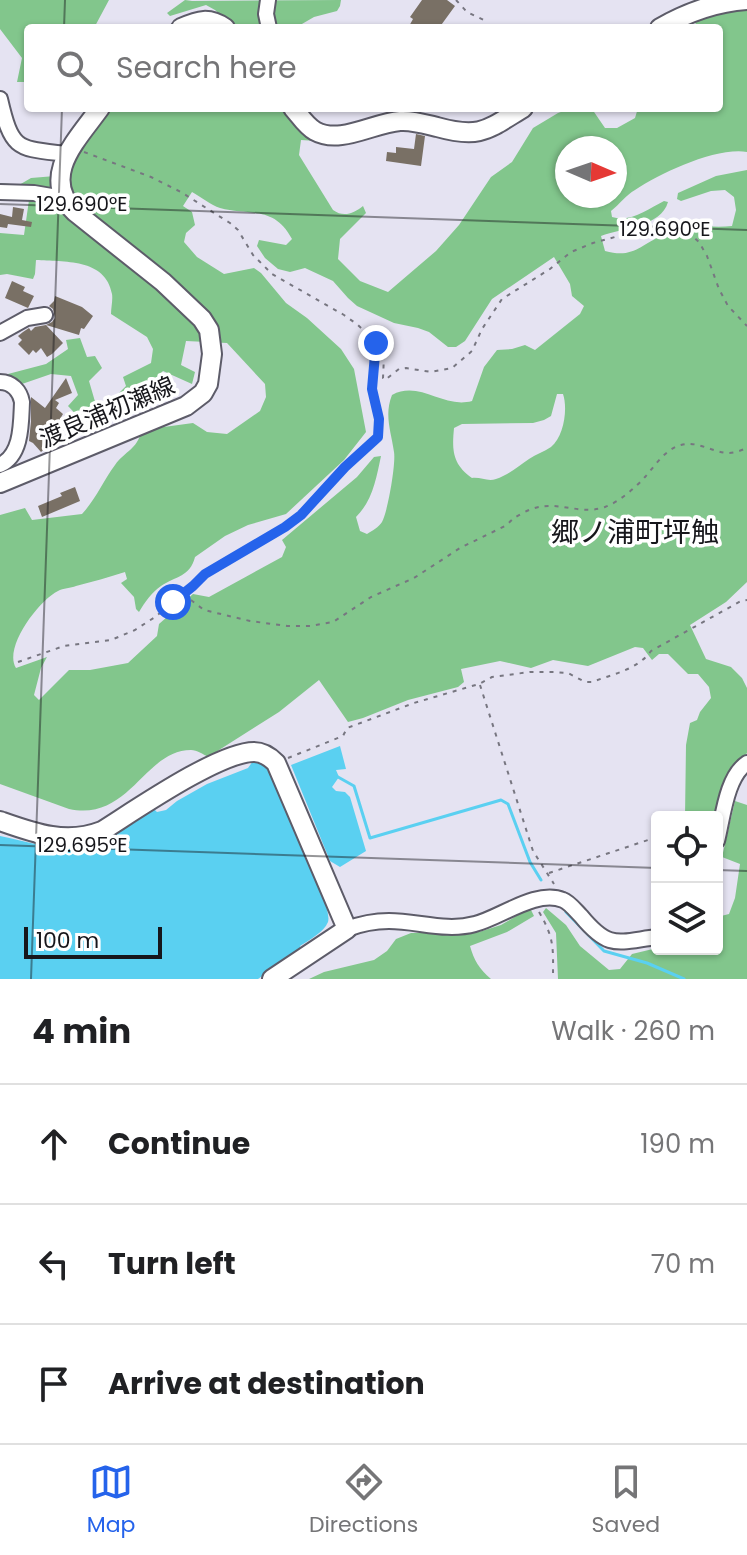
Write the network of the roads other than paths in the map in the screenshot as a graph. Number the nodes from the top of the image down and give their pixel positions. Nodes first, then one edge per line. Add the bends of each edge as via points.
1 (268, 0) edge
2 (747, 0) edge
3 (190, 24) edge
4 (219, 24) edge
5 (268, 24) edge
6 (667, 24) edge
7 (0, 99) edge
8 (97, 112) edge
9 (516, 112) edge
10 (305, 116) edge
11 (69, 151) junction
12 (0, 192) edge
13 (63, 198) junction
14 (45, 315) dead end
15 (0, 333) edge
16 (0, 382) edge
17 (0, 465) edge
18 (0, 483) edge
19 (747, 763) edge
20 (723, 817) edge
21 (0, 821) edge
22 (347, 929) junction
23 (651, 938) edge
24 (272, 979) edge

1 - 5 street
2 - 6 main road via 713,4
3 - 4 main road via 206,19
7 - 11 street via 6,127 21,146
8 - 11 main road
9 - 10 main road via 473,133 401,120 324,135
11 - 13 main road via 60,175
12 - 13 street
13 - 18 main road, 渡良浦初瀬線 via 202,319 212,340 208,384 186,406
14 - 15 street
16 - 17 street via 12,386 22,402 17,447
19 - 20 street via 736,773
21 - 22 main road via 48,836 92,834 219,763 242,754 263,754 276,763
22 - 23 street via 389,921 440,927 477,924 536,899 562,899 606,940
22 - 24 main road

